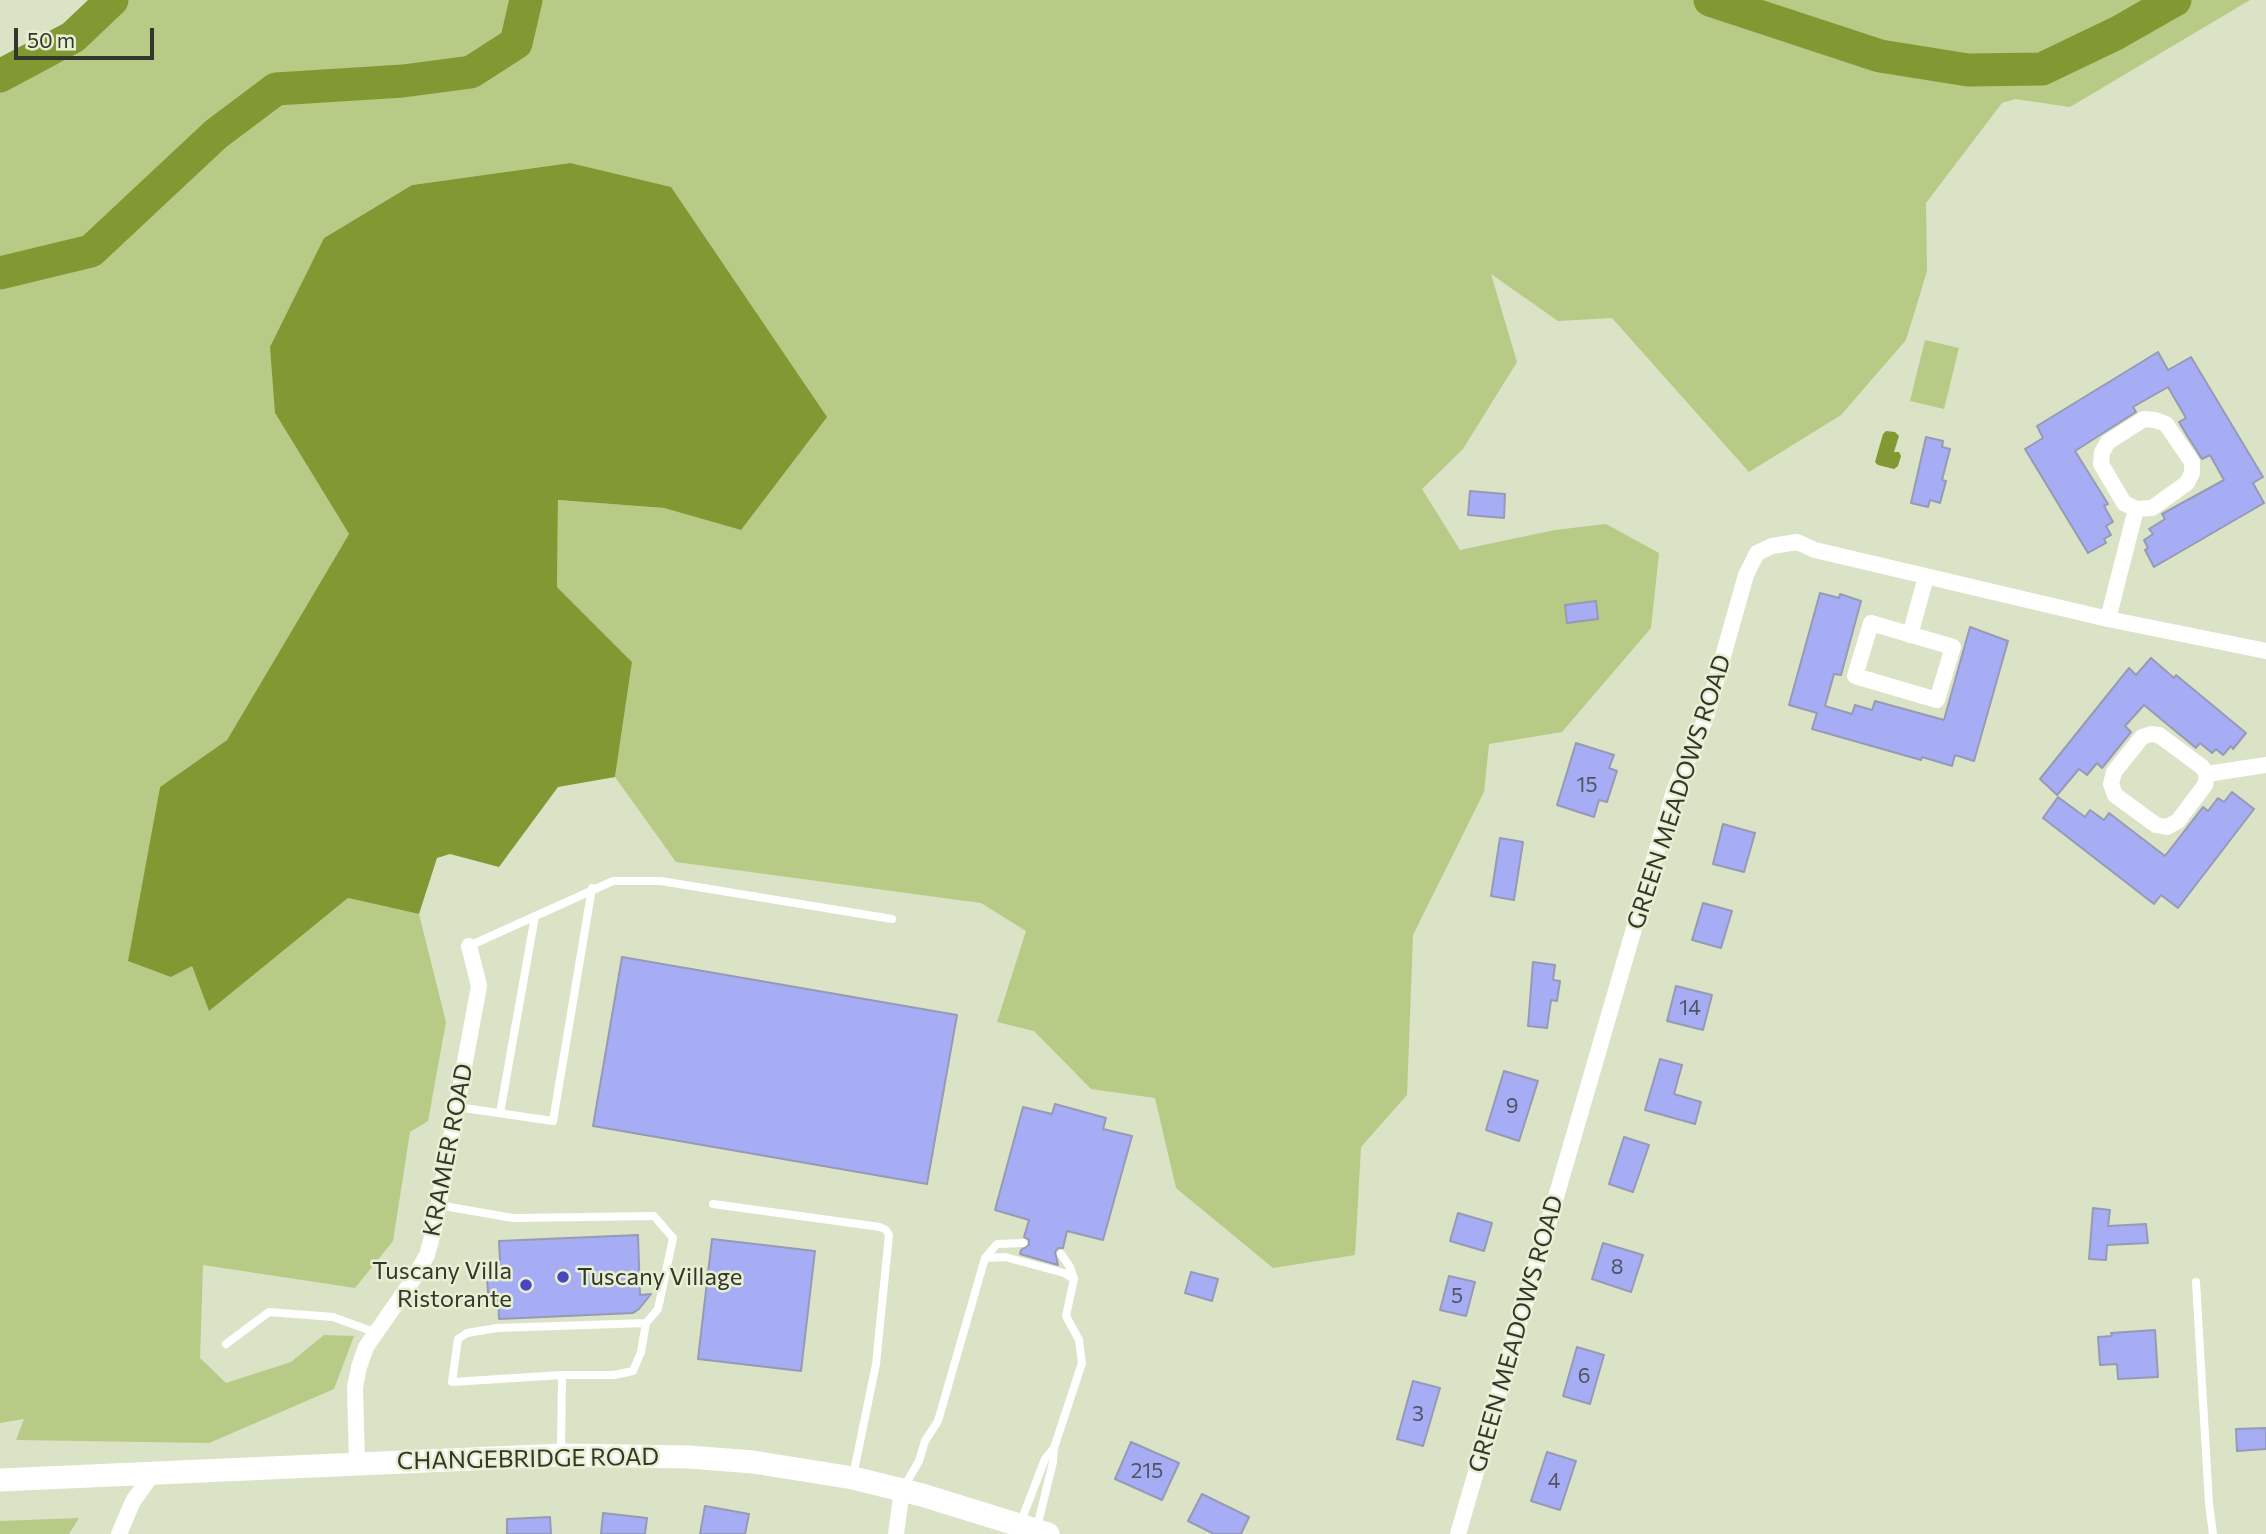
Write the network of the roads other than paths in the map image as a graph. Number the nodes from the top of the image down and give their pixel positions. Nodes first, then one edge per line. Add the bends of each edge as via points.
1 (2136, 509) junction
2 (1926, 577) junction
3 (2108, 619) junction
4 (1910, 635) junction
5 (2266, 651) edge
6 (2266, 765) edge
7 (2207, 775) junction
8 (592, 888) junction
9 (535, 916) junction
10 (892, 919) dead end
11 (469, 946) joint
12 (457, 1107) junction
13 (500, 1113) junction
14 (713, 1204) dead end
15 (438, 1205) junction
16 (1023, 1242) dead end
17 (1061, 1254) dead end
18 (985, 1258) junction
19 (1074, 1279) junction
20 (2196, 1282) dead end
21 (646, 1323) junction
22 (377, 1333) junction
23 (226, 1344) dead end
24 (562, 1375) junction
25 (1055, 1448) junction
26 (561, 1455) junction
27 (357, 1463) junction
28 (152, 1475) junction
29 (853, 1478) junction
30 (0, 1480) edge
31 (902, 1490) junction
32 (1035, 1530) edge
33 (119, 1534) edge
34 (896, 1534) edge
35 (1458, 1534) edge
36 (2213, 1534) edge

1 - 1 street via 2124,503 2101,464 2102,452 2108,442 2144,419 2155,420 2166,424 2192,462 2192,473 2187,483 2152,508
1 - 3 street
2 - 3 street, GREEN MEADOWS ROAD
2 - 4 street
2 - 35 street, GREEN MEADOWS ROAD via 1797,542 1757,554 1746,575 1705,720 1674,791
3 - 5 street, GREEN MEADOWS ROAD
4 - 4 street via 1953,647 1937,700 1855,676 1871,623
6 - 7 street
7 - 7 street via 2205,785 2178,821 2167,827 2156,825 2115,795 2111,784 2114,772 2142,737 2151,734 2159,735
8 - 9 lane
8 - 10 lane via 613,881 661,881
8 - 13 lane via 554,1121
9 - 11 lane
9 - 13 lane
11 - 12 street, KRAMER ROAD via 479,986
12 - 13 lane
12 - 15 street, KRAMER ROAD
14 - 29 lane via 880,1227 889,1235 876,1364
15 - 21 lane via 513,1218 654,1216 673,1238 658,1309
15 - 22 street, KRAMER ROAD via 427,1255
16 - 18 lane via 998,1244
17 - 19 lane
18 - 19 lane via 1005,1257
18 - 31 lane via 938,1421
19 - 25 lane via 1066,1316 1079,1340 1082,1363
20 - 36 lane
21 - 24 lane via 633,1371
21 - 24 lane via 497,1328 458,1339 453,1382
22 - 23 lane via 333,1317 269,1312
22 - 27 street, KRAMER ROAD via 366,1347 355,1387
24 - 26 lane
25 - 32 lane
25 - 32 lane via 1045,1459
26 - 27 main road, CHANGEBRIDGE ROAD
26 - 29 main road, CHANGEBRIDGE ROAD via 753,1462
27 - 28 main road, CHANGEBRIDGE ROAD
28 - 30 main road, CHANGEBRIDGE ROAD
28 - 33 street via 133,1501
29 - 31 main road, CHANGEBRIDGE ROAD
31 - 32 main road, CHANGEBRIDGE ROAD
31 - 34 street

